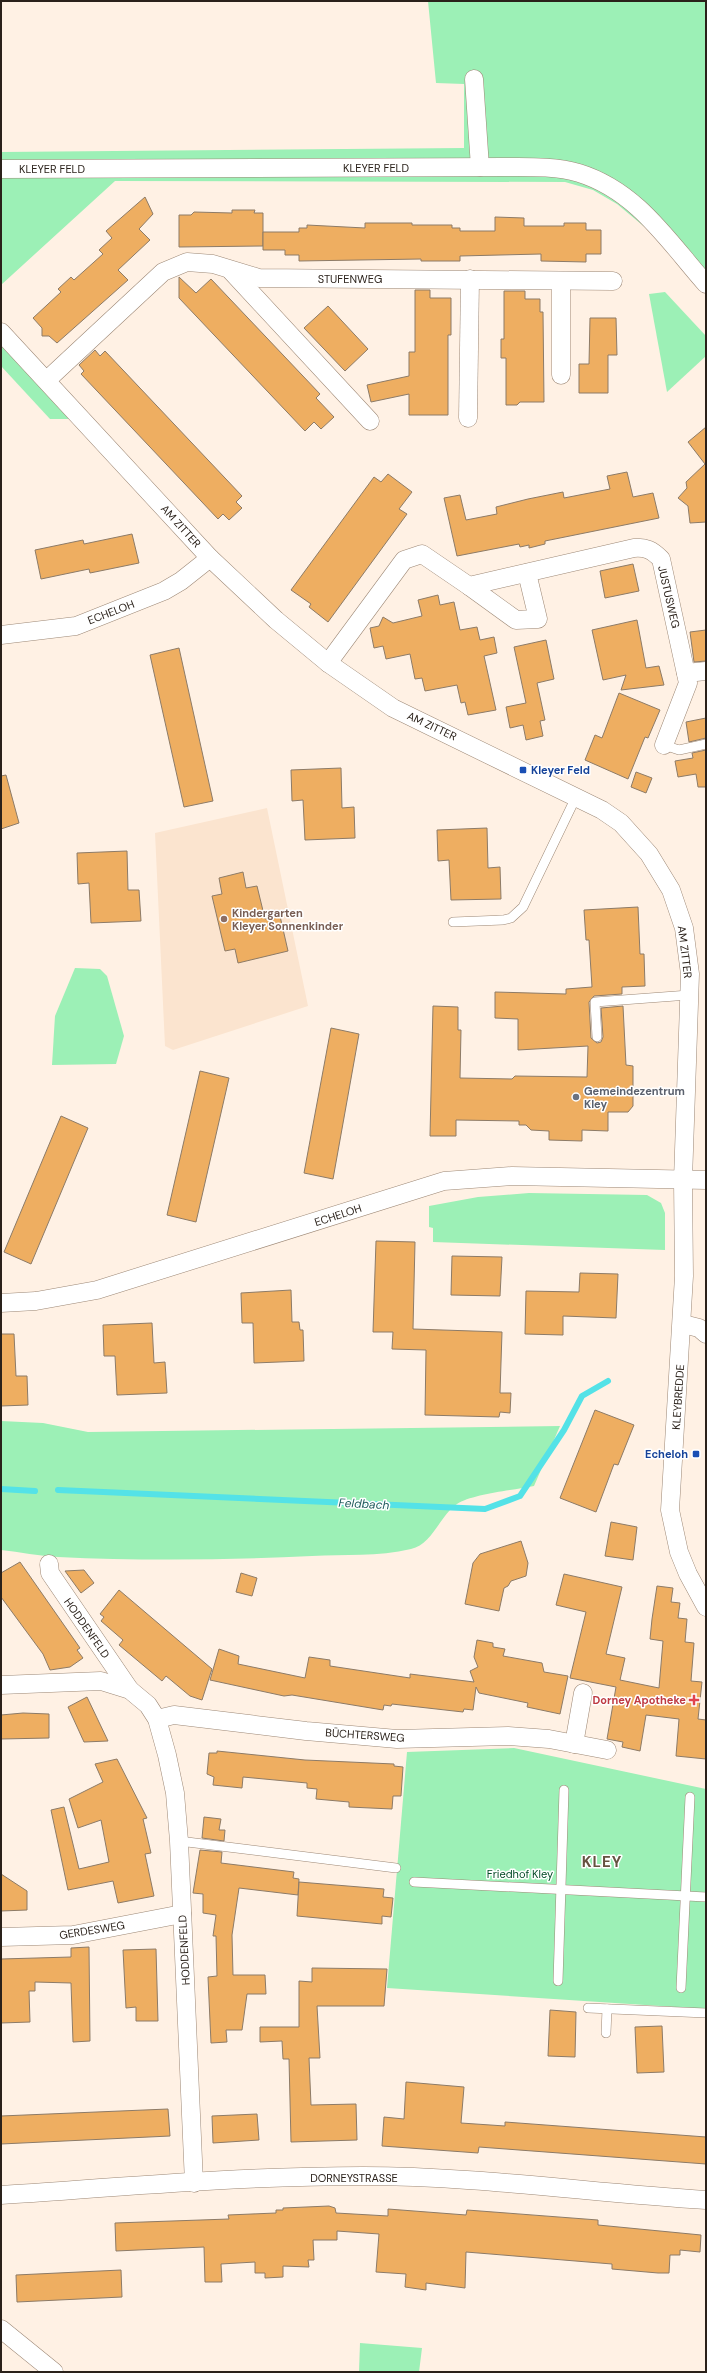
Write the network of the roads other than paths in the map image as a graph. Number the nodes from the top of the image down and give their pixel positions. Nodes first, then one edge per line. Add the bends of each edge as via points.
1 (474, 79) dead end
2 (480, 167) junction
3 (1, 169) edge
4 (230, 270) junction
5 (470, 279) junction
6 (561, 281) junction
7 (613, 281) dead end
8 (706, 284) edge
9 (1, 332) edge
10 (561, 375) dead end
11 (47, 380) junction
12 (468, 418) dead end
13 (370, 421) dead end
14 (210, 558) junction
15 (527, 573) junction
16 (469, 586) junction
17 (1, 635) edge
18 (328, 663) junction
19 (706, 671) edge
20 (686, 673) junction
21 (706, 744) edge
22 (664, 745) joint
23 (576, 797) junction
24 (454, 922) dead end
25 (689, 995) junction
26 (597, 1037) dead end
27 (683, 1180) junction
28 (706, 1180) edge
29 (1, 1304) edge
30 (683, 1324) junction
31 (706, 1334) edge
32 (49, 1564) dead end
33 (706, 1607) edge
34 (1, 1686) edge
35 (130, 1690) junction
36 (583, 1693) dead end
37 (157, 1719) junction
38 (574, 1744) junction
39 (607, 1750) dead end
40 (564, 1790) dead end
41 (690, 1797) dead end
42 (179, 1841) junction
43 (396, 1868) dead end
44 (414, 1882) dead end
45 (562, 1890) junction
46 (685, 1896) junction
47 (706, 1897) edge
48 (182, 1914) junction
49 (1, 1937) edge
50 (558, 1981) dead end
51 (682, 1988) dead end
52 (588, 2008) dead end
53 (607, 2009) junction
54 (706, 2013) edge
55 (606, 2033) dead end
56 (194, 2183) junction
57 (1, 2195) edge
58 (706, 2200) edge
59 (1, 2329) edge
60 (54, 2372) edge

1 - 2 street
2 - 3 street, KLEYER FELD
2 - 8 street, KLEYER FELD via 547,168 579,173 607,185 630,199 643,211
4 - 5 street, STUFENWEG via 259,278
4 - 11 street, STUFENWEG via 213,264 187,262 163,272
4 - 13 street, STUFENWEG
5 - 6 street, STUFENWEG
5 - 12 street
6 - 7 street, STUFENWEG
6 - 10 street
9 - 11 street, AM ZITTER
11 - 14 street, AM ZITTER
14 - 17 street, ECHELOH via 164,591 76,626
14 - 18 street, AM ZITTER via 276,620
15 - 16 street, JUSTUSWEG
15 - 16 street via 538,619 516,620
15 - 20 street, JUSTUSWEG via 634,548 644,547 654,552 661,559
16 - 18 street via 422,554 404,560
18 - 23 street, AM ZITTER via 393,708
19 - 20 street
20 - 22 street, JUSTUSWEG via 688,683
21 - 22 lane via 679,750
23 - 24 lane via 523,907 511,918 503,920
23 - 25 street, AM ZITTER via 602,810 620,823 649,854 671,890 684,928 690,974
25 - 26 lane via 595,1002
25 - 27 street, AM ZITTER
27 - 28 street, ECHELOH
27 - 29 street, ECHELOH via 512,1176 444,1181 97,1290 36,1301
27 - 30 street, KLEYBREDDE
30 - 31 street via 699,1328
30 - 33 street, KLEYBREDDE via 670,1510 679,1552
32 - 35 street, HODDENFELD via 50,1574
34 - 35 street via 101,1681
35 - 37 street via 148,1705
36 - 38 street
37 - 38 street, BÜCHTERSWEG via 174,1715 398,1739 508,1736
37 - 42 street, HODDENFELD via 175,1793
38 - 39 street, BÜCHTERSWEG
40 - 45 lane
41 - 46 lane
42 - 43 lane
42 - 48 street, HODDENFELD
44 - 45 lane
45 - 46 lane
45 - 50 lane
46 - 47 lane
46 - 51 lane
48 - 49 street, GERDESWEG via 73,1935
48 - 56 street, HODDENFELD
52 - 53 lane
53 - 54 lane
53 - 55 lane
56 - 57 street, DORNEYSTRASSE
56 - 58 street, DORNEYSTRASSE via 349,2176 417,2178
59 - 60 street

